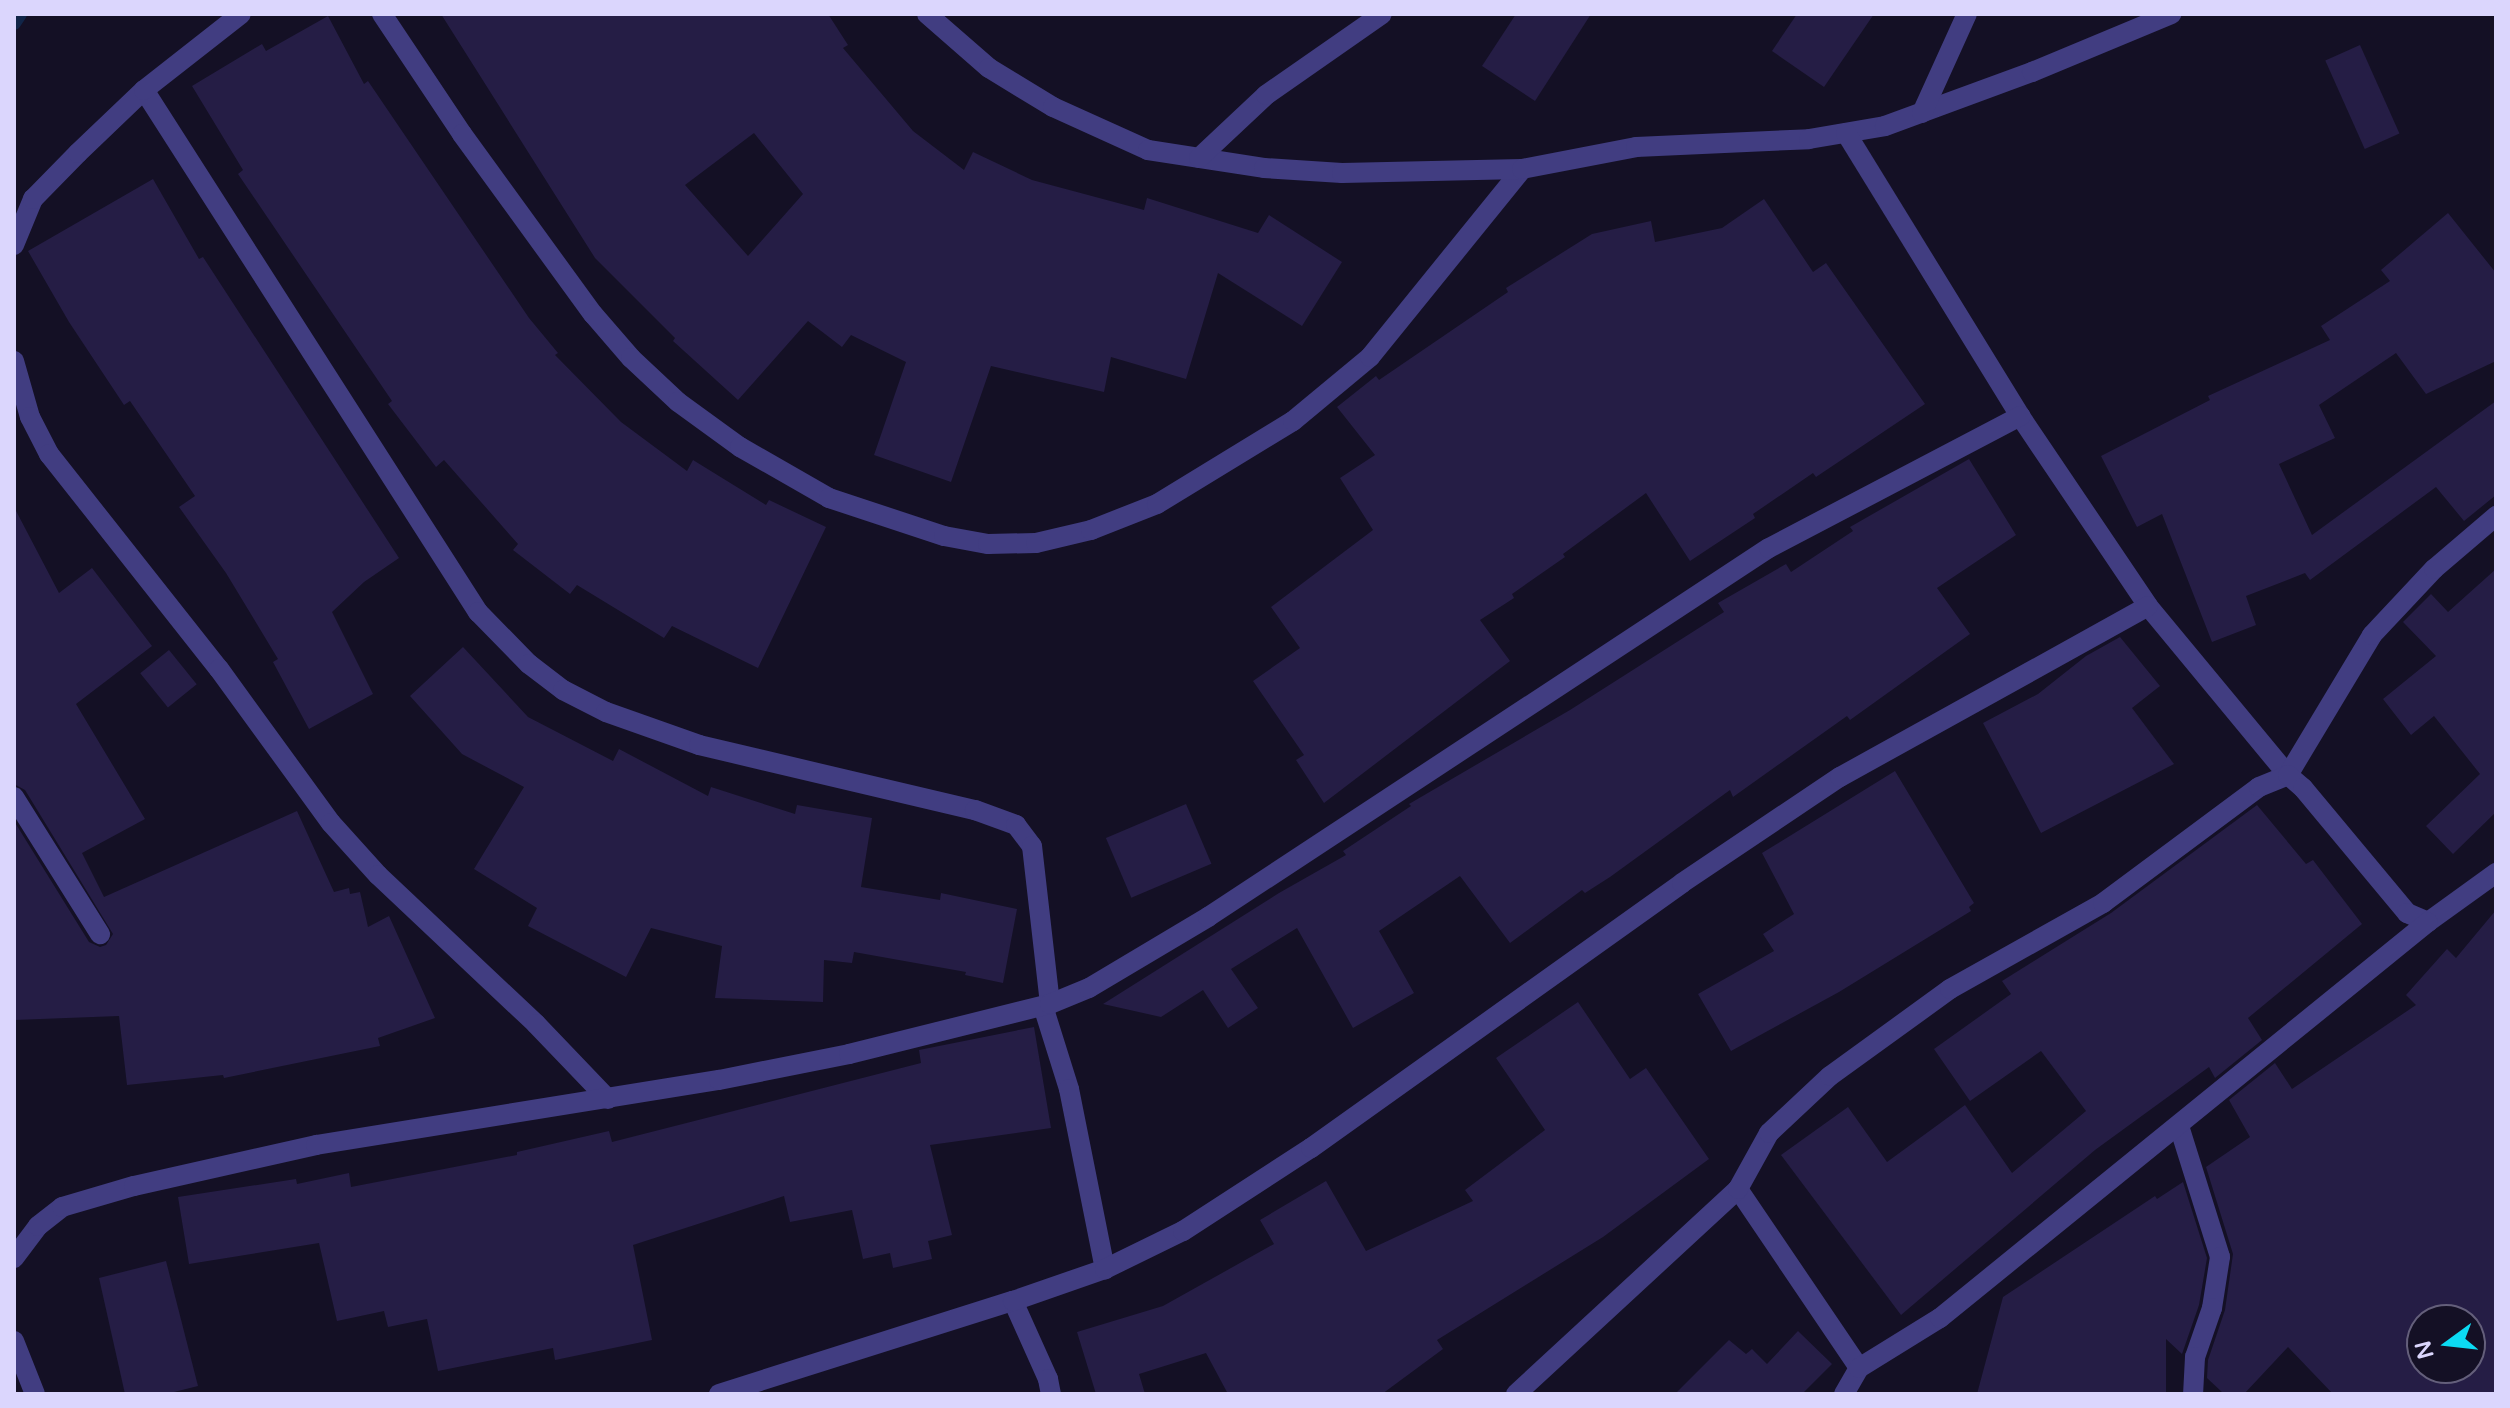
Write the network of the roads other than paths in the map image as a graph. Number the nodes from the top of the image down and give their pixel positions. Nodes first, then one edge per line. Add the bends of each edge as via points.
1 (241, 14) edge
2 (382, 14) edge
3 (927, 14) edge
4 (1382, 14) edge
5 (1967, 14) edge
6 (2171, 14) edge
7 (144, 90) junction
8 (1922, 113) junction
9 (1846, 133) junction
10 (1199, 158) junction
11 (1522, 169) junction
12 (14, 245) edge
13 (15, 374) edge
14 (2020, 416) junction
15 (2496, 516) edge
16 (2148, 606) junction
17 (2288, 775) junction
18 (14, 797) edge
19 (2496, 873) edge
20 (2428, 922) junction
21 (100, 934) dead end
22 (1046, 1005) junction
23 (608, 1099) junction
24 (2179, 1126) junction
25 (1738, 1189) junction
26 (14, 1258) edge
27 (1105, 1269) junction
28 (1013, 1301) junction
29 (14, 1341) edge
30 (1859, 1368) junction
31 (35, 1394) edge
32 (719, 1394) edge
33 (1051, 1394) edge
34 (1516, 1394) edge
35 (1844, 1394) edge
36 (2193, 1394) edge

1 - 7 street
2 - 11 street via 593,314 678,402 740,447 829,498 944,536 988,544 1036,543 1091,530 1157,504 1293,421 1370,357
3 - 10 street via 989,68 1053,107 1148,150
4 - 10 street via 1266,95
5 - 8 street
6 - 8 street
7 - 12 street via 33,199
7 - 22 street via 478,612 529,664 563,690 606,712 699,745 975,810 1016,825 1032,846
8 - 9 street
9 - 11 street via 1636,147
9 - 14 street
10 - 11 street via 1342,173
13 - 23 street via 49,454 219,669 331,823
14 - 16 street
14 - 22 street via 1769,548 1208,917 1089,988
15 - 17 street via 2434,569 2372,635
16 - 17 street
16 - 27 street via 1840,777 1311,1148 1183,1231
17 - 20 street via 2407,913
17 - 25 street via 2259,787 2103,903 1950,989 1830,1076 1769,1133
18 - 21 street
19 - 20 street
20 - 24 street
22 - 23 street via 849,1054
22 - 27 street via 1069,1089
23 - 26 street via 346,1140 134,1186 62,1207 38,1226
24 - 30 street via 1940,1318
24 - 36 street via 2220,1257 2212,1308 2195,1357
25 - 30 street
25 - 34 street
27 - 28 street
28 - 32 street
28 - 33 street
29 - 31 street
30 - 35 street

